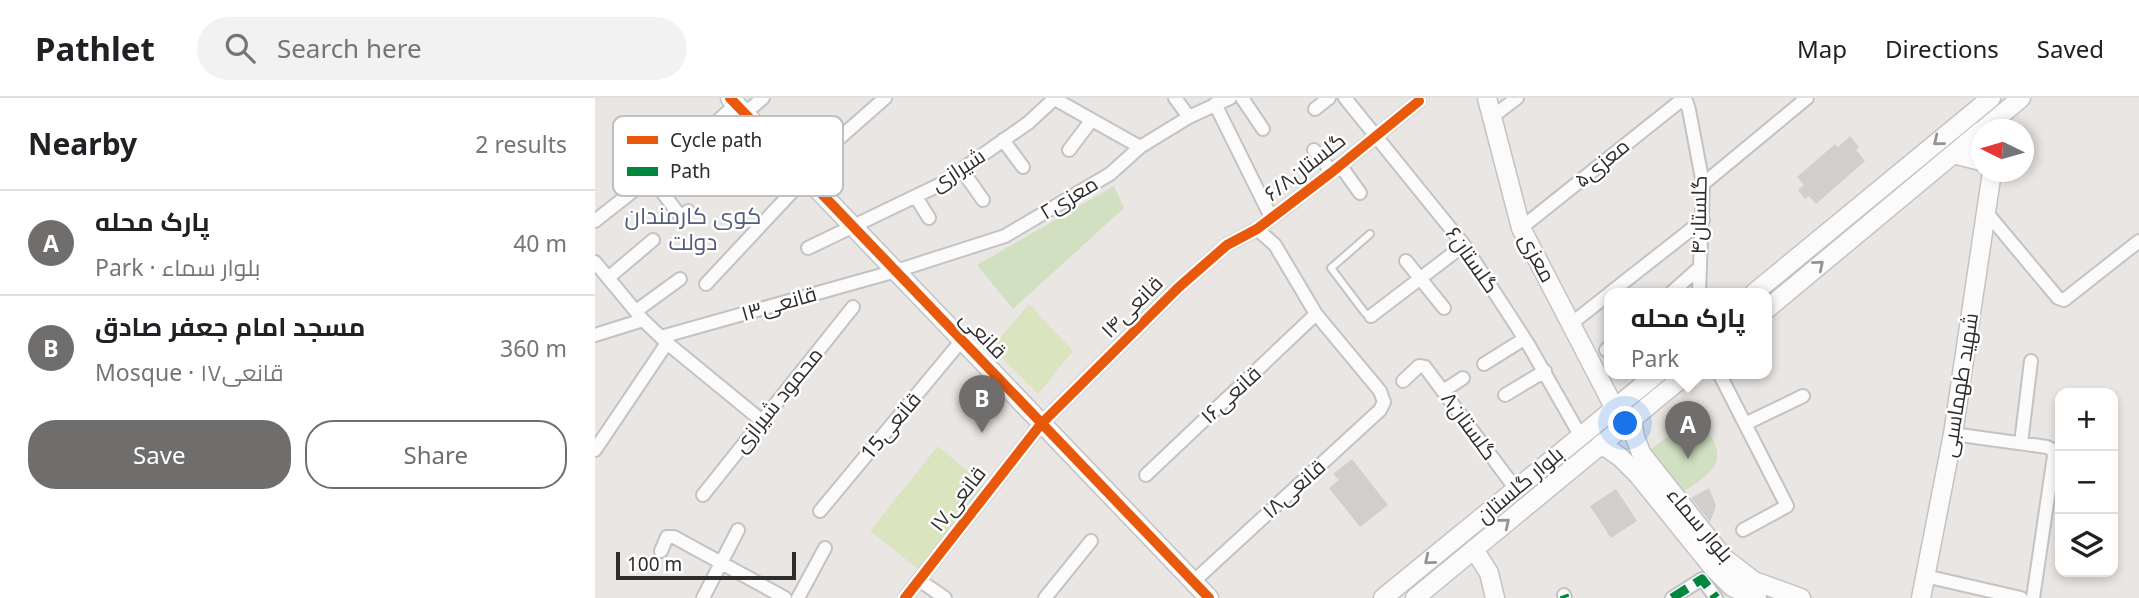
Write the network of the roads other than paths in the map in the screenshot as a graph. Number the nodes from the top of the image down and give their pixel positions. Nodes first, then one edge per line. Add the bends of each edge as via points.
1 (763, 98) edge
2 (885, 98) edge
3 (1053, 98) edge
4 (1175, 98) edge
5 (1230, 98) edge
6 (1242, 98) edge
7 (1329, 98) edge
8 (1345, 98) edge
9 (1487, 98) edge
10 (1517, 98) edge
11 (1684, 98) edge
12 (1807, 98) edge
13 (1991, 98) edge
14 (2021, 98) edge
15 (1419, 101) dead end
16 (1215, 104) junction
17 (737, 105) edge
18 (1315, 109) dead end
19 (2005, 111) junction
20 (1189, 117) junction
21 (1492, 117) junction
22 (1995, 119) edge
23 (2002, 119) edge
24 (1091, 121) junction
25 (1263, 130) dead end
26 (1376, 135) junction
27 (843, 137) edge
28 (1971, 139) edge
29 (1003, 140) junction
30 (1140, 147) junction
31 (1069, 150) dead end
32 (1314, 150) dead end
33 (1953, 154) junction
34 (1971, 158) edge
35 (1023, 167) dead end
36 (1336, 169) junction
37 (962, 170) junction
38 (1991, 182) edge
39 (1703, 184) junction
40 (1360, 193) dead end
41 (627, 196) edge
42 (664, 196) edge
43 (784, 196) edge
44 (823, 196) edge
45 (916, 197) junction
46 (983, 200) dead end
47 (688, 211) dead end
48 (1987, 213) junction
49 (1271, 217) junction
50 (929, 218) dead end
51 (1703, 220) junction
52 (595, 221) edge
53 (852, 226) junction
54 (1521, 228) junction
55 (1257, 229) junction
56 (1370, 234) dead end
57 (653, 240) dead end
58 (2139, 241) edge
59 (1464, 245) junction
60 (809, 248) dead end
61 (1406, 261) dead end
62 (595, 262) edge
63 (1699, 268) junction
64 (896, 271) junction
65 (608, 278) junction
66 (680, 279) dead end
67 (1421, 279) junction
68 (706, 284) dead end
69 (1616, 288) edge
70 (1677, 288) edge
71 (1699, 288) edge
72 (1760, 288) edge
73 (1604, 298) edge
74 (1772, 305) edge
75 (853, 307) dead end
76 (1444, 307) dead end
77 (1316, 314) junction
78 (639, 315) junction
79 (1371, 316) joint
80 (1572, 323) junction
81 (595, 335) edge
82 (1524, 339) junction
83 (664, 340) junction
84 (962, 340) junction
85 (2031, 361) dead end
86 (1484, 364) dead end
87 (1545, 372) junction
88 (1463, 378) dead end
89 (1650, 379) edge
90 (1681, 379) edge
91 (1722, 379) edge
92 (1403, 381) dead end
93 (1443, 391) junction
94 (1505, 395) dead end
95 (1803, 396) dead end
96 (1614, 407) junction
97 (761, 419) junction
98 (1632, 419) junction
99 (1041, 424) junction
100 (1745, 424) junction
101 (1953, 434) junction
102 (1580, 435) junction
103 (2021, 443) junction
104 (1601, 444) junction
105 (595, 450) edge
106 (1644, 470) junction
107 (1146, 475) dead end
108 (1515, 488) junction
109 (703, 495) dead end
110 (820, 511) dead end
111 (738, 530) dead end
112 (1743, 530) dead end
113 (1091, 541) dead end
114 (825, 548) dead end
115 (1474, 549) junction
116 (661, 551) dead end
117 (721, 563) junction
118 (1925, 576) junction
119 (919, 580) junction
120 (1193, 582) junction
121 (703, 598) edge
122 (785, 598) edge
123 (798, 598) edge
124 (905, 598) edge
125 (944, 598) edge
126 (1045, 598) edge
127 (1209, 598) edge
128 (1383, 598) edge
129 (1415, 598) edge
130 (1495, 598) edge
131 (1672, 598) edge
132 (1716, 598) edge
133 (1757, 598) edge
134 (1801, 598) edge
135 (1921, 598) edge
136 (2021, 598) edge
137 (2033, 598) edge

1 - 17 street
2 - 27 street
3 - 24 street
3 - 29 street, شیرازی
4 - 20 street
5 - 16 street, ۲معزی
6 - 25 street
7 - 18 street
8 - 26 street, گلستان۶
9 - 21 street, معزی
10 - 21 street
11 - 39 street, گلستان۴
11 - 54 street, ۵معزی
12 - 39 street
13 -> 72 street
14 - 19 street
15 - 26 street, ۶/۸گلستان
16 - 20 street, ۲معزی
16 - 49 street
19 - 22 street
19 - 23 street
20 - 30 street, ۲معزی
21 - 54 street, معزی
24 - 30 street
24 - 31 street
26 - 36 street, ۶/۸گلستان
26 - 59 street, گلستان۶
28 - 33 street
29 - 35 street
29 - 37 street, شیرازی
30 - 64 street, ۲معزی via 1110,174 1005,236
32 - 36 street
33 - 34 street
74 -> 33 street
36 - 40 street
36 - 49 street, ۶/۸گلستان
37 - 45 street, شیرازی
37 - 46 street
38 - 48 street, شهید طهماسبی
39 - 51 street, گلستان۴
41 - 52 street
42 - 47 street via 681,217
43 - 68 street
44 - 53 street, قانعی
45 - 50 street
45 - 53 street, شیرازی
48 - 58 street via 2064,300
48 - 101 street, شهید طهماسبی
49 - 55 street, ۶/۸گلستان
51 - 63 street, گلستان۴
51 - 69 street
53 - 60 street, شیرازی
53 - 64 street, قانعی
54 - 80 street, معزی
55 - 77 street via 1275,245
55 - 99 street, ۱۴قانعی via 1227,245 1179,287
56 - 79 lane via 1331,268
57 - 65 street
59 - 67 street
59 - 82 street, گلستان۶
61 - 67 street
62 - 65 street
63 - 70 street
63 - 71 street, گلستان۴
64 - 83 street, ۱۳قانعی
64 - 84 street, قانعی
65 - 78 street
66 - 78 street
67 - 76 street
67 - 79 street
73 - 80 street
75 - 97 street, محمود شیرازی
77 - 107 street, ۱۶قانعی
77 - 120 street, ۱۸قانعی via 1380,391 1384,402
78 - 81 street
78 - 83 street
80 - 96 street, معزی
82 - 86 street
82 - 87 street, گلستان۶
83 - 97 street
83 - 105 street
84 - 99 street, قانعی
84 - 110 street, 15قانعی
85 - 103 street
87 - 94 street
87 - 102 street, گلستان۶
88 - 93 street
89 - 96 street, بلوار گلستان
90 - 98 street, بلوار گلستان
91 - 100 street
92 - 93 street, گلستان۸ via 1423,365
93 - 108 street, گلستان۸
95 - 100 street
96 - 102 street, بلوار گلستان
97 - 109 street, محمود شیرازی
98 - 104 street, بلوار گلستان
98 - 106 street, بلوار سماء
99 - 119 street, ۱۷قانعی
99 - 120 street, قانعی
100 - 112 street via 1787,506
101 - 103 street
101 - 118 street, شهید طهماسبی
102 - 108 street, بلوار گلستان
103 - 137 street via 2047,447 2054,456
104 - 106 street, بلوار سماء
115 -> 104 street, بلوار گلستان
106 - 133 street, بلوار سماء via 1714,569 1732,587
106 - 134 street, بلوار سماء via 1724,558 1754,581
108 -> 128 street, بلوار گلستان
111 - 117 street
113 - 126 street
114 - 123 street
115 - 129 street, بلوار گلستان
115 - 130 street via 1489,573
116 - 117 street via 670,536
117 - 121 street
117 - 122 street
118 - 135 street, شهید طهماسبی
118 - 136 street
119 - 124 street, ۱۷قانعی
119 - 125 street
120 - 127 street, قانعی
131 - 132 street via 1702,579

